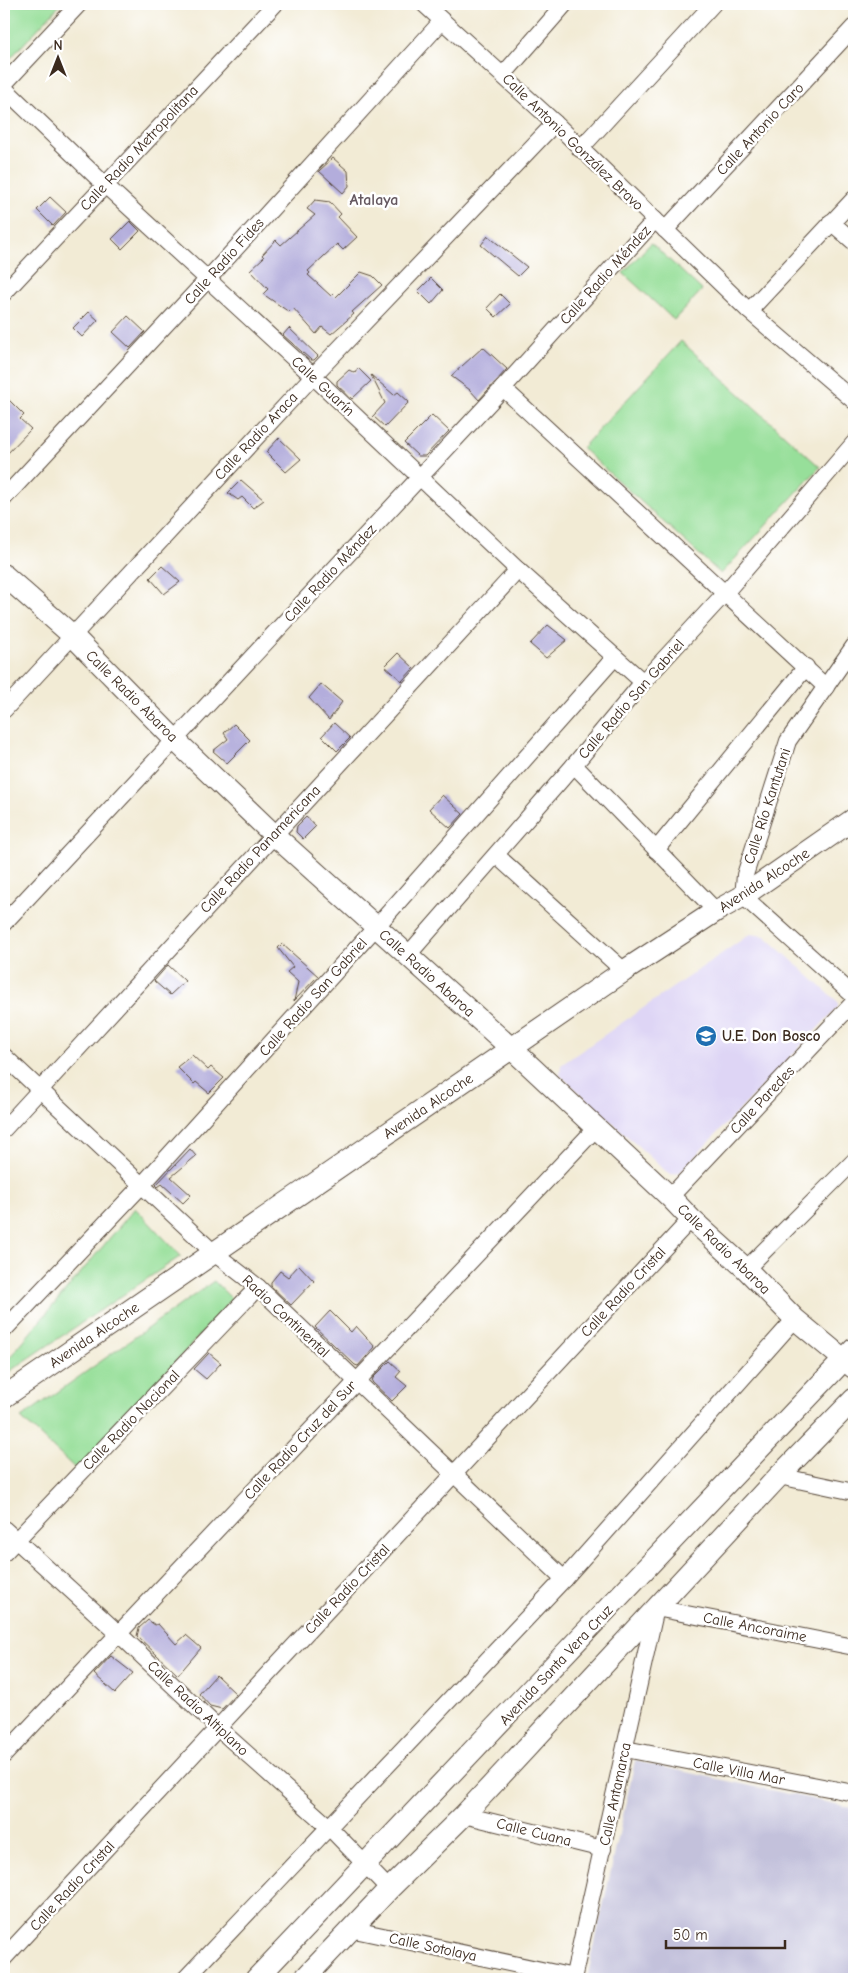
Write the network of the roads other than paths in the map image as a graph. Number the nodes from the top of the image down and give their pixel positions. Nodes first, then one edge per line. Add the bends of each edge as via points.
1 (79, 4) edge
2 (275, 4) edge
3 (424, 4) edge
4 (566, 4) edge
5 (713, 4) edge
6 (442, 21) junction
7 (854, 27) edge
8 (503, 75) junction
9 (4, 84) edge
10 (4, 88) edge
11 (555, 123) junction
12 (580, 149) junction
13 (104, 184) junction
14 (854, 199) edge
15 (832, 222) junction
16 (660, 225) junction
17 (854, 242) edge
18 (207, 280) junction
19 (4, 293) edge
20 (749, 311) junction
21 (312, 376) junction
22 (503, 388) junction
23 (854, 401) edge
24 (854, 443) edge
25 (419, 478) junction
26 (4, 498) edge
27 (518, 570) junction
28 (4, 574) edge
29 (725, 593) junction
30 (72, 635) junction
31 (853, 650) edge
32 (615, 657) junction
33 (806, 667) junction
34 (643, 682) junction
35 (826, 687) junction
36 (4, 710) edge
37 (175, 740) junction
38 (574, 765) junction
39 (851, 826) edge
40 (273, 834) junction
41 (656, 850) junction
42 (496, 855) junction
43 (743, 896) junction
44 (716, 911) junction
45 (4, 923) edge
46 (376, 927) junction
47 (407, 956) junction
48 (624, 971) junction
49 (854, 996) edge
50 (854, 1002) edge
51 (512, 1049) junction
52 (4, 1056) edge
53 (40, 1090) junction
54 (597, 1127) junction
55 (4, 1128) edge
56 (854, 1161) edge
57 (142, 1185) junction
58 (670, 1197) junction
59 (691, 1219) junction
60 (214, 1253) junction
61 (746, 1269) junction
62 (258, 1287) junction
63 (795, 1319) junction
64 (4, 1330) edge
65 (851, 1359) edge
66 (356, 1381) junction
67 (4, 1397) edge
68 (854, 1399) edge
69 (455, 1474) junction
70 (779, 1476) junction
71 (854, 1492) edge
72 (10, 1535) edge
73 (4, 1553) edge
74 (564, 1579) junction
75 (656, 1608) junction
76 (118, 1633) junction
77 (854, 1647) edge
78 (218, 1728) junction
79 (625, 1749) junction
80 (4, 1755) edge
81 (854, 1793) edge
82 (464, 1815) junction
83 (330, 1828) junction
84 (603, 1849) junction
85 (366, 1865) junction
86 (389, 1889) junction
87 (350, 1929) junction
88 (4, 1958) edge
89 (574, 1978) edge
90 (186, 1979) edge
91 (256, 1979) edge
92 (304, 1979) edge

1 - 9 street
2 - 13 street, Calle Radio Metropolitana
3 - 6 street, Calle Antonio González Bravo
4 - 8 street
5 - 12 street
6 - 8 street, Calle Antonio González Bravo
6 - 18 street, Calle Radio Fides
7 - 16 street, Calle Antonio Caro
8 - 11 street, Calle Antonio González Bravo
10 - 13 street, Calle Guarín
11 - 12 street, Calle Antonio González Bravo
11 - 21 street, Calle Radio Araca
12 - 16 street, Calle Antonio González Bravo
13 - 18 street, Calle Guarín
13 - 19 street, Calle Radio Metropolitana
14 - 15 street
15 - 17 street
15 - 20 street
16 - 20 street, Calle Antonio González Bravo
16 - 22 street, Calle Radio Méndez
18 - 21 street, Calle Guarín
18 - 26 street, Calle Radio Fides
20 - 23 street, Calle Antonio González Bravo
21 - 25 street, Calle Guarín
21 - 30 street, Calle Radio Araca
22 - 25 street, Calle Radio Méndez
22 - 29 street
24 - 29 street, Calle Radio San Gabriel
25 - 27 street, Calle Guarín
25 - 37 street, Calle Radio Méndez
27 - 32 street, Calle Guarín
27 - 40 street, Calle Radio Panamericana
28 - 30 street, Calle Radio Abaroa
29 - 33 street
29 - 34 street, Calle Radio San Gabriel
30 - 36 street, Calle Radio Araca
30 - 37 street, Calle Radio Abaroa
31 - 35 street, Calle Río Kantutani
32 - 34 street, Calle Guarín
32 - 46 street, Calle Radio San Gabriel
33 - 35 street
33 - 41 street
34 - 38 street, Calle Radio San Gabriel
35 - 43 street, Calle Río Kantutani via 788,741 744,875
37 - 40 street, Calle Radio Abaroa
37 - 45 street, Calle Radio Méndez
38 - 41 street
38 - 42 street, Calle Radio San Gabriel
39 - 43 street, Avenida Alcoche
40 - 46 street, Calle Radio Abaroa
40 - 53 street, Calle Radio Panamericana
41 - 44 street
42 - 47 street, Calle Radio San Gabriel
42 - 48 street
43 - 44 street, Avenida Alcoche
43 - 49 street
44 - 48 street, Avenida Alcoche
46 - 47 street, Calle Radio Abaroa
46 - 57 street, Calle Radio San Gabriel
47 - 51 street, Calle Radio Abaroa
48 - 51 street, Avenida Alcoche
50 - 58 street, Calle Paredes
51 - 54 street, Calle Radio Abaroa
51 - 60 street, Avenida Alcoche
52 - 53 street, Radio Continental
53 - 55 street, Calle Radio Panamericana
53 - 57 street, Radio Continental
54 - 58 street, Calle Radio Abaroa
54 - 66 street, Calle Radio Cruz del Sur
56 - 61 street
57 - 60 street, Radio Continental
57 - 64 street, Calle Radio San Gabriel
58 - 59 street, Calle Radio Abaroa
59 - 61 street, Calle Radio Abaroa
59 - 69 street, Calle Radio Cristal
60 - 62 street, Radio Continental
60 - 67 street, Avenida Alcoche
61 - 63 street, Calle Radio Abaroa
62 - 66 street, Radio Continental
62 - 72 street, Calle Radio Nacional
63 - 65 street, Calle Radio Abaroa
63 - 74 street
65 - 85 street, Avenida Santa Vera Cruz
66 - 69 street, Radio Continental
66 - 76 street, Calle Radio Cruz del Sur
68 - 70 street
69 - 74 street, Radio Continental
69 - 78 street, Calle Radio Cristal
70 - 71 street
70 - 75 street
72 - 73 street, Calle Radio Nacional
72 - 76 street, Calle Radio Altiplano
74 - 83 street
75 - 77 street, Calle Ancoraime
75 - 79 street, Calle Antamarca
75 - 82 street
76 - 78 street, Calle Radio Altiplano
76 - 80 street, Calle Radio Cruz del Sur
78 - 83 street, Calle Radio Altiplano
78 - 88 street, Calle Radio Cristal
79 - 81 street, Calle Villa Mar
79 - 84 street, Calle Antamarca
82 - 84 street, Calle Cuana
82 - 86 street
83 - 85 street, Calle Radio Altiplano
83 - 90 street
84 - 89 street, Calle Antamarca
85 - 86 street, Calle Radio Altiplano
85 - 91 street, Avenida Santa Vera Cruz
86 - 87 street
87 - 89 street, Calle Sotolaya
87 - 92 street

